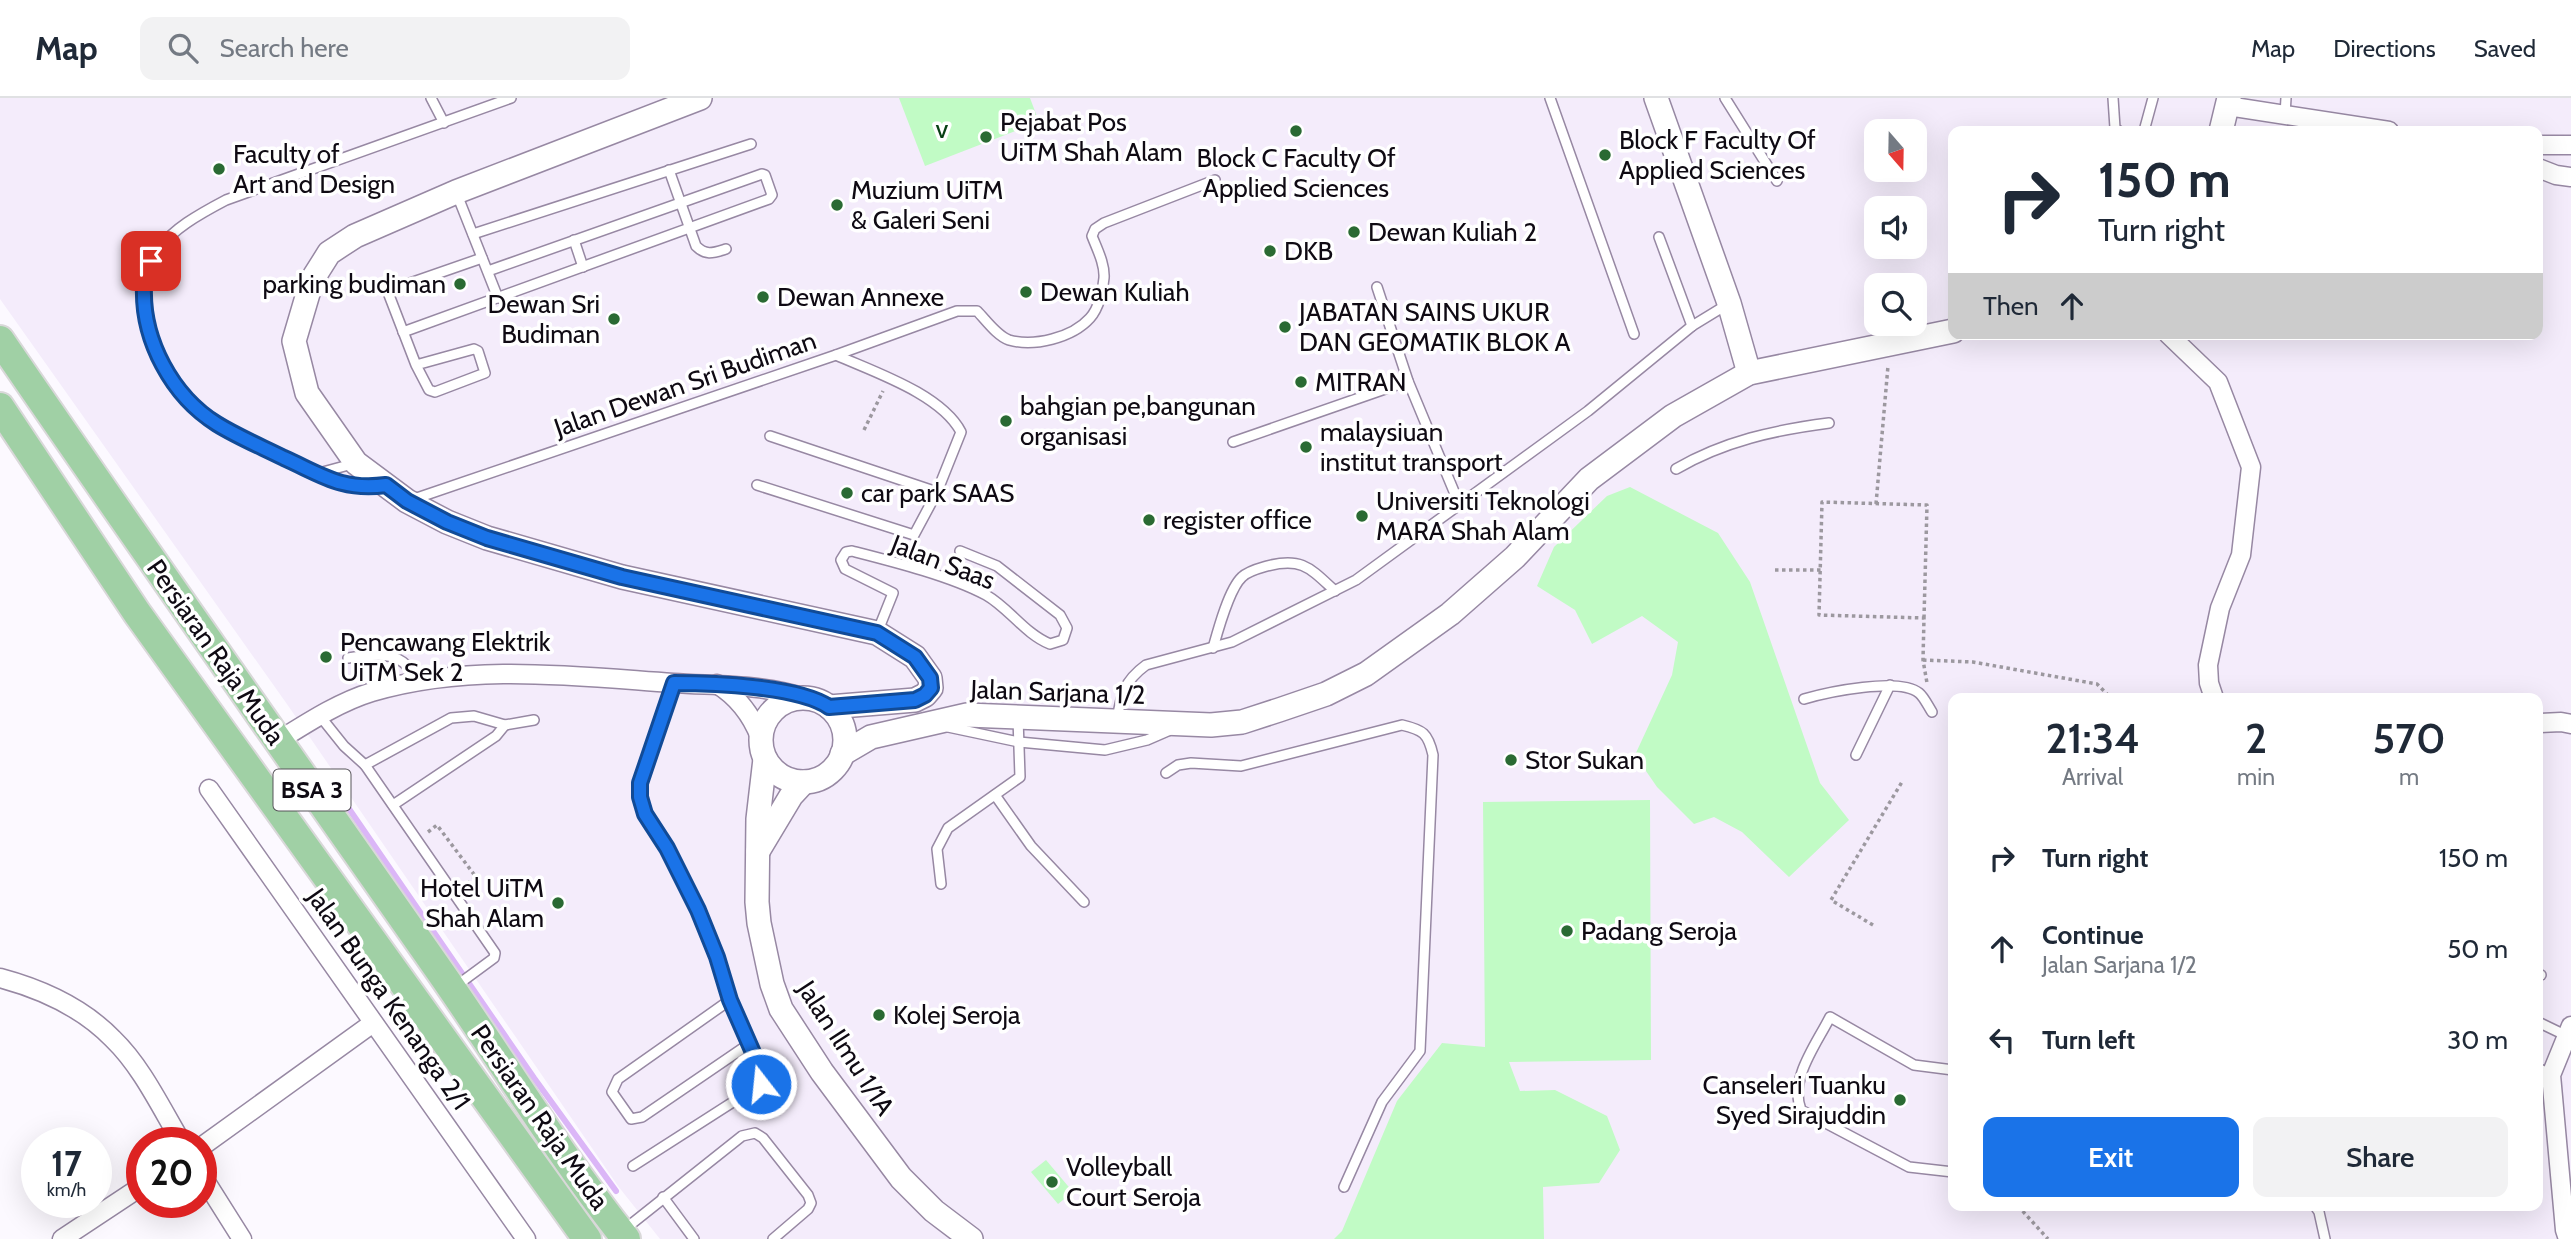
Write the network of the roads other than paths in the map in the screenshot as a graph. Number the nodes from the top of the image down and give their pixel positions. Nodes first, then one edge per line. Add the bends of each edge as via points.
1 (431, 98) edge
2 (511, 98) edge
3 (700, 98) edge
4 (1550, 98) edge
5 (1656, 98) edge
6 (1725, 98) edge
7 (2113, 98) edge
8 (2153, 98) edge
9 (2229, 102) edge
10 (2285, 106) edge
11 (444, 122) junction
12 (2115, 126) edge
13 (2145, 126) edge
14 (2222, 126) edge
15 (2368, 126) edge
16 (751, 144) dead end
17 (2543, 145) edge
18 (2571, 145) edge
19 (669, 170) junction
20 (2543, 170) edge
21 (2571, 177) edge
22 (1215, 180) dead end
23 (1777, 181) dead end
24 (456, 192) junction
25 (681, 203) junction
26 (691, 228) junction
27 (473, 234) junction
28 (1659, 237) dead end
29 (574, 240) junction
30 (726, 249) dead end
31 (482, 258) junction
32 (583, 267) junction
33 (488, 271) junction
34 (1377, 287) dead end
35 (498, 298) junction
36 (1729, 303) junction
37 (1692, 326) junction
38 (403, 332) junction
39 (1948, 332) edge
40 (1634, 334) dead end
41 (0, 340) edge
42 (2174, 340) edge
43 (836, 355) junction
44 (416, 365) junction
45 (1749, 373) junction
46 (1408, 381) junction
47 (0, 407) edge
48 (1829, 423) dead end
49 (770, 436) dead end
50 (1233, 442) dead end
51 (356, 463) junction
52 (1676, 469) dead end
53 (317, 473) junction
54 (386, 485) junction
55 (757, 485) dead end
56 (937, 492) junction
57 (407, 501) junction
58 (1460, 506) junction
59 (960, 551) dead end
60 (170, 588) junction
61 (1335, 591) junction
62 (137, 612) junction
63 (877, 633) junction
64 (1213, 648) junction
65 (348, 658) dead end
66 (416, 682) junction
67 (674, 683) junction
68 (717, 684) junction
69 (1890, 685) junction
70 (2212, 693) edge
71 (804, 698) junction
72 (1804, 699) dead end
73 (829, 707) junction
74 (1932, 712) road end
75 (320, 716) junction
76 (1018, 717) junction
77 (534, 720) dead end
78 (1117, 721) junction
79 (931, 723) junction
80 (2543, 723) edge
81 (1185, 724) junction
82 (2571, 724) edge
83 (505, 725) junction
84 (761, 737) junction
85 (278, 741) junction
86 (1019, 742) junction
87 (842, 754) junction
88 (1856, 755) dead end
89 (765, 759) junction
90 (365, 765) junction
91 (1166, 773) dead end
92 (804, 782) junction
93 (209, 789) dead end
94 (995, 795) junction
95 (393, 805) junction
96 (758, 850) junction
97 (941, 884) dead end
98 (1084, 902) dead end
99 (0, 978) edge
100 (463, 980) junction
101 (730, 1000) junction
102 (373, 1023) junction
103 (2543, 1023) edge
104 (2569, 1031) edge
105 (749, 1044) junction
106 (1948, 1069) edge
107 (2544, 1072) edge
108 (172, 1127) edge
109 (217, 1135) edge
110 (633, 1166) dead end
111 (1948, 1171) edge
112 (1344, 1187) dead end
113 (126, 1197) edge
114 (663, 1197) junction
115 (217, 1199) edge
116 (934, 1211) junction
117 (2318, 1211) edge
118 (2568, 1232) edge
119 (623, 1236) edge
120 (62, 1239) edge
121 (243, 1239) edge
122 (526, 1239) edge
123 (587, 1239) edge
124 (694, 1239) edge
125 (773, 1239) edge
126 (952, 1239) edge
127 (971, 1239) edge
128 (2325, 1239) edge

1 - 11 lane
2 - 11 lane
3 - 24 street
4 - 40 lane
5 - 36 street
6 - 23 lane
7 - 12 lane
8 - 13 lane
9 - 10 street
9 - 14 street
10 - 15 street
11 - 53 lane via 226,200 190,219 168,237 151,261 144,284 145,307 151,337 171,379 215,423
16 - 19 lane
17 - 18 street
19 - 25 lane
19 - 27 lane
20 - 21 street
22 - 43 lane via 1095,229 1092,236 1105,275 1100,299 1091,318 1072,331 1032,343 1007,340 977,311 968,309
24 - 27 lane
24 - 51 street via 355,236 329,253 312,280 294,341 307,393
25 - 26 lane
25 - 26 lane via 765,175 772,197
25 - 29 lane
26 - 30 lane via 703,253
26 - 32 lane
27 - 31 lane
28 - 37 lane
29 - 32 lane
29 - 33 lane
31 - 33 lane
31 - 38 lane via 393,289 389,295
32 - 35 lane
33 - 35 lane
34 - 46 lane
35 - 38 lane
36 - 37 lane
36 - 45 street
37 - 58 lane
38 - 44 lane
39 - 45 street, Jalan Sarjana 1/2
41 - 60 main road, Persiaran Raja Muda / BSA 3
42 - 70 street via 2218,382 2251,467 2241,555 2220,608 2208,665
43 - 56 lane, Jalan Dewan Sri Budiman via 937,406 961,432
43 - 57 lane, Jalan Dewan Sri Budiman
44 - 44 lane via 429,390 435,392 485,372 474,349
45 - 81 street, Jalan Sarjana 1/2 via 1673,416 1590,479 1460,606 1366,674 1326,694 1242,722
46 - 50 lane
46 - 58 lane
47 - 62 main road, Persiaran Raja Muda / BSA 3
48 - 52 lane via 1750,437
49 - 56 lane
51 - 53 lane
51 - 54 street
53 - 54 lane via 351,486
54 - 57 street
55 - 56 lane via 914,535
57 - 63 street via 487,538 622,577
58 - 61 lane
59 - 63 lane, Jalan Saas via 997,566 1060,615 1067,628 1063,640 1050,645 1043,642 987,596 852,551 842,557 845,569 892,593
60 - 62 main road via 156,582 139,585
60 - 85 main road, Persiaran Raja Muda / BSA 3
61 - 64 lane
61 - 64 lane via 1314,572 1287,561 1259,568 1242,577 1222,615
62 - 123 main road, Persiaran Raja Muda / BSA 3
63 - 73 street via 915,657 926,669 931,688 915,700
64 - 78 lane via 1137,671 1122,690
65 - 66 lane via 389,656 411,668
66 - 67 street via 525,673
66 - 75 street via 370,692
67 - 68 street
67 - 101 lane via 640,783 640,797 698,910
68 - 71 street
68 - 84 street via 739,701
69 - 72 lane
69 - 74 lane via 1919,693
69 - 88 lane
71 - 73 street
71 - 84 street via 775,708
73 - 87 street via 843,728
75 - 85 street
75 - 90 lane
76 - 78 street, Jalan Sarjana 1/2
76 - 79 street, Jalan Sarjana 1/2 via 967,715
76 - 86 lane
77 - 83 lane
78 - 81 street, Jalan Sarjana 1/2
79 - 86 lane, Jalan Sarjana 1/2
79 - 87 street, Jalan Sarjana 1/2 via 871,737
80 - 82 street
81 - 86 lane, Jalan Sarjana 1/2 via 1105,750
83 - 90 lane via 474,716 452,718
83 - 95 lane via 496,736
84 - 89 street
85 - 100 main road, Persiaran Raja Muda / BSA 3
86 - 94 lane via 1020,777
87 - 92 street via 827,774
89 - 92 street via 785,778
89 - 96 street, Jalan Ilmu 1/1A
90 - 95 lane
91 - 112 lane via 1191,763 1241,766 1402,725 1420,729 1430,739 1433,755 1420,1051 1382,1102
92 - 96 street
93 - 102 street, Jalan Bunga Kenanga 2/1
94 - 97 lane via 948,828 937,849
94 - 98 lane via 1031,846
95 - 100 lane via 495,953
96 - 116 street, Jalan Ilmu 1/1A via 760,923 781,1009 901,1178
99 - 108 street via 77,1009 114,1039
100 - 119 main road, Persiaran Raja Muda / BSA 3 via 540,1121
101 - 105 lane
101 - 105 lane via 618,1079 612,1092 631,1119 642,1117
102 - 109 street
102 - 122 street, Jalan Bunga Kenanga 2/1
103 - 104 lane
104 - 107 street
105 - 110 lane via 762,1073 761,1084
106 - 111 lane via 1914,1065 1830,1017 1797,1084 1796,1097 1801,1110 1909,1167
107 - 118 street
113 - 120 street
114 - 119 lane
114 - 124 lane
114 - 125 lane via 742,1136 755,1133 811,1203
115 - 121 street
116 - 126 street
116 - 127 street
117 - 128 lane

